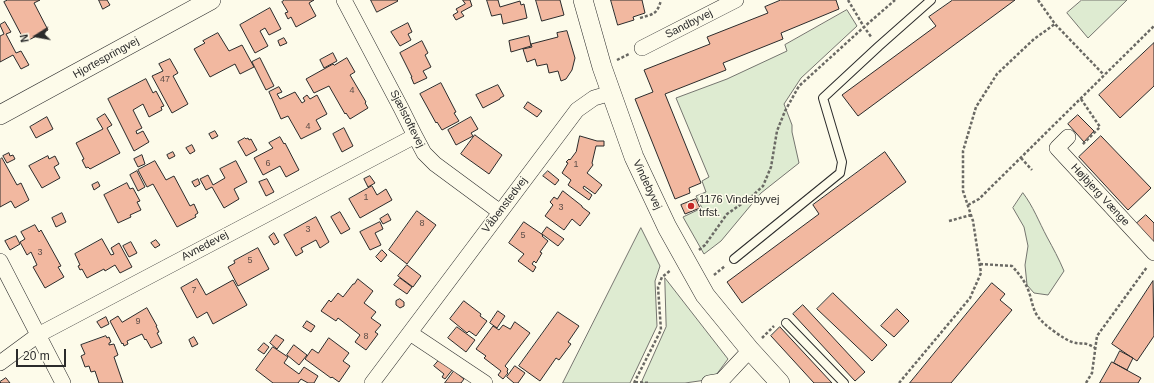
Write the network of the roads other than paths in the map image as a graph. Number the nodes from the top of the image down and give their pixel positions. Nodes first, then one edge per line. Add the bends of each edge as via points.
1 (211, 0) edge
2 (344, 0) edge
3 (583, 0) edge
4 (736, 0) edge
5 (931, 0) edge
6 (642, 48) road end
7 (612, 93) junction
8 (0, 115) edge
9 (414, 136) junction
10 (1068, 137) dead end
11 (500, 212) junction
12 (1152, 258) edge
13 (734, 259) road end
14 (0, 261) edge
15 (786, 323) road end
16 (410, 333) junction
17 (38, 335) junction
18 (750, 350) junction
19 (0, 363) edge
20 (63, 383) edge
21 (372, 383) edge
22 (485, 383) edge
23 (709, 383) edge
24 (780, 383) edge
25 (844, 383) edge

1 - 8 street, Hjortespringvej
2 - 9 street, Sjælstoftevej
3 - 7 street, Vindebyvej
4 - 6 street, Sandbyvej
5 - 13 lane via 823,98 842,162 840,173
7 - 11 street, Våbenstedvej via 594,98 577,110
7 - 18 street, Vindebyvej via 634,157 667,227 705,294
9 - 11 street, Sjælstoftevej via 434,164
9 - 17 street, Avnedevej
10 - 12 street, Højbjerg Vænge via 1057,148
11 - 16 street, Våbenstedvej
14 - 17 street
15 - 25 lane
16 - 21 street, Våbenstedvej
16 - 22 street
17 - 19 street, Avnedevej
17 - 20 street
18 - 23 street via 721,381
18 - 24 street, Vindebyvej

